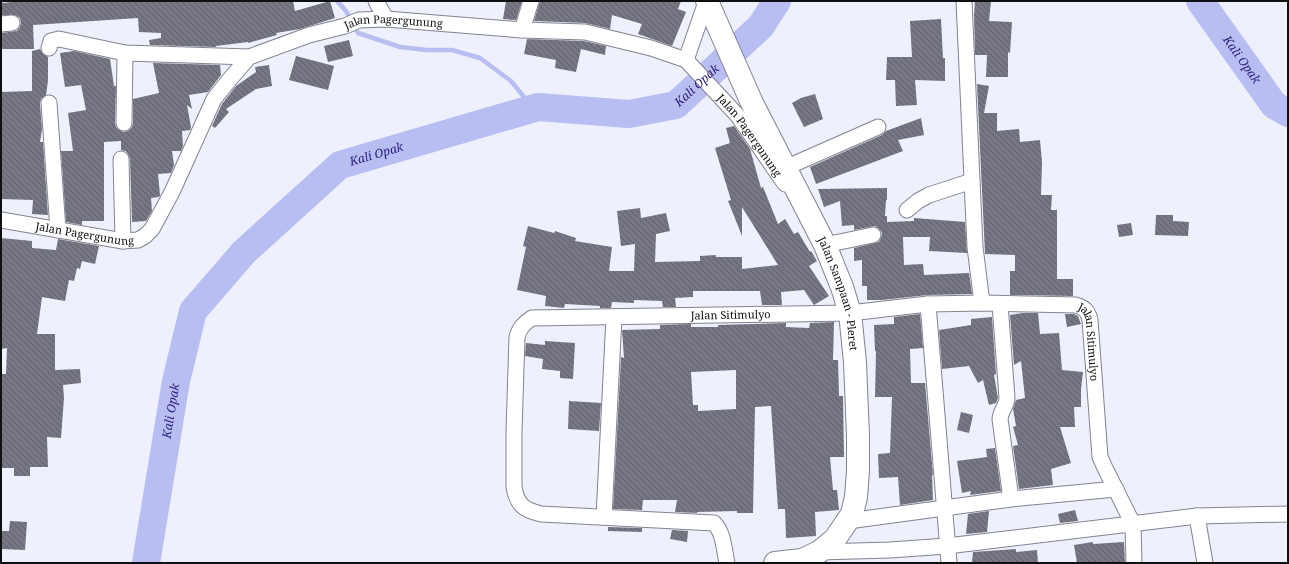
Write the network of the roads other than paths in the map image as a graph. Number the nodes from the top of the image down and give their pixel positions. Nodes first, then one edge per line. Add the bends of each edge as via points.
1 (376, 1) edge
2 (531, 1) edge
3 (964, 1) edge
4 (707, 2) edge
5 (386, 19) junction
6 (522, 30) junction
7 (49, 48) dead end
8 (125, 53) junction
9 (249, 57) junction
10 (691, 65) junction
11 (49, 103) dead end
12 (745, 109) junction
13 (124, 123) dead end
14 (878, 127) dead end
15 (121, 159) dead end
16 (785, 168) junction
17 (972, 181) junction
18 (907, 210) dead end
19 (1, 220) edge
20 (813, 224) junction
21 (58, 230) junction
22 (873, 235) dead end
23 (123, 241) junction
24 (825, 245) junction
25 (982, 303) junction
26 (928, 304) junction
27 (1000, 304) junction
28 (850, 313) junction
29 (614, 317) junction
30 (1116, 489) junction
31 (1010, 499) junction
32 (944, 509) junction
33 (1128, 514) junction
34 (1288, 514) edge
35 (1197, 516) junction
36 (604, 517) junction
37 (848, 521) junction
38 (947, 546) junction
39 (819, 552) junction
40 (726, 563) edge
41 (775, 563) edge
42 (949, 563) edge
43 (1134, 563) edge
44 (1205, 563) edge

1 - 5 street
2 - 6 street
3 - 17 street
4 - 10 street
4 - 12 main road, Jalan Sampaan - Pleret
5 - 6 street, Jalan Pagergunung
5 - 9 street, Jalan Pagergunung via 352,23
6 - 10 street, Jalan Pagergunung via 585,32 651,48
7 - 8 street via 51,41 59,39
8 - 9 street
8 - 13 street
9 - 23 street, Jalan Pagergunung via 214,99 172,192 152,229 138,240
10 - 12 street, Jalan Pagergunung
11 - 21 street
12 - 16 main road, Jalan Sampaan - Pleret
12 - 20 street, Jalan Pagergunung via 757,145
14 - 16 street
15 - 23 street
16 - 20 main road, Jalan Sampaan - Pleret
17 - 18 street via 929,195
17 - 25 street via 975,246
19 - 21 street, Jalan Pagergunung
20 - 24 main road, Jalan Sampaan - Pleret
21 - 23 street, Jalan Pagergunung
22 - 24 street
24 - 28 main road, Jalan Sampaan - Pleret
25 - 26 street, Jalan Sitimulyo
25 - 27 street, Jalan Sitimulyo
26 - 28 street, Jalan Sitimulyo
26 - 32 street
27 - 30 street, Jalan Sitimulyo via 1076,305 1084,307 1088,313 1100,456
27 - 31 street via 1008,398 1000,419
28 - 29 street, Jalan Sitimulyo
28 - 37 main road, Jalan Sampaan - Pleret via 855,362 858,471 856,498
29 - 36 street
29 - 36 street, Jalan Sitimulyo via 532,318 524,322 516,337 516,495 524,508 536,513
30 - 31 street
30 - 33 street, Jalan Sitimulyo
31 - 32 street
32 - 37 street
32 - 38 street
33 - 35 street
33 - 38 street
33 - 43 street
34 - 35 street
35 - 44 street
36 - 40 street via 714,522 721,532
37 - 39 main road, Jalan Sampaan - Pleret via 836,539
38 - 39 street
38 - 42 street
39 - 41 main road, Jalan Sampaan - Pleret via 802,560

